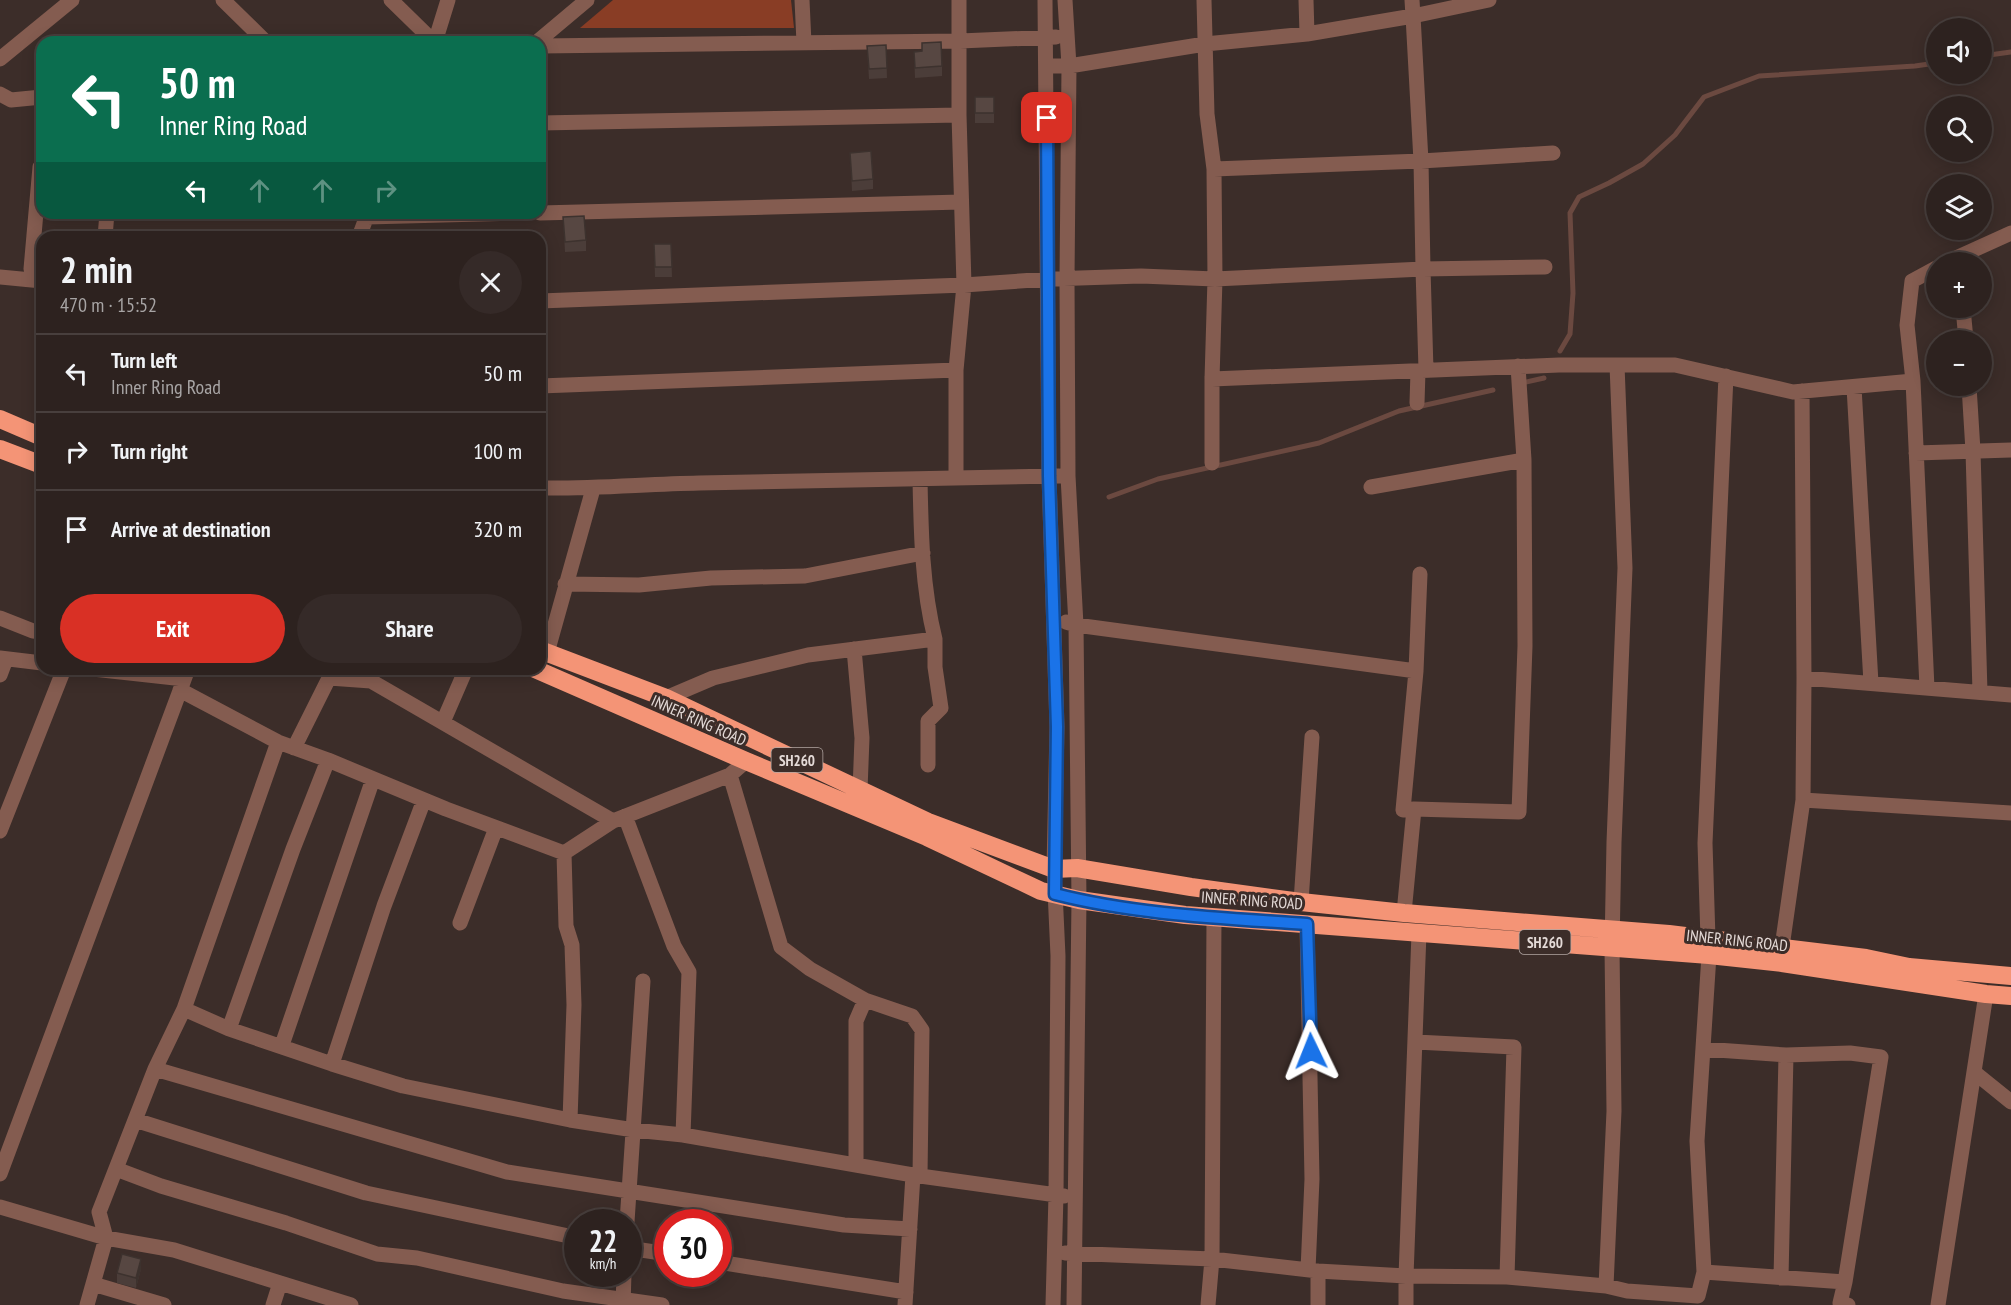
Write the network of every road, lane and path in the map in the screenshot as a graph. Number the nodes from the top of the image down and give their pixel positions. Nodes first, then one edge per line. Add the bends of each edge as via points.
1 (72, 0) edge
2 (223, 0) edge
3 (391, 0) edge
4 (448, 0) edge
5 (587, 0) edge
6 (802, 0) edge
7 (959, 0) edge
8 (1045, 0) edge
9 (1065, 0) edge
10 (1204, 0) edge
11 (1305, 0) edge
12 (1412, 0) edge
13 (1489, 0) edge
14 (1413, 16) junction
15 (1306, 34) junction
16 (260, 36) edge
17 (428, 36) edge
18 (436, 36) edge
19 (544, 36) edge
20 (1066, 37) junction
21 (1046, 38) junction
22 (960, 41) junction
23 (804, 43) junction
24 (1205, 44) junction
25 (546, 46) edge
26 (0, 59) edge
27 (1047, 66) junction
28 (1069, 66) junction
29 (0, 94) edge
30 (36, 98) edge
31 (959, 115) junction
32 (546, 123) edge
33 (1553, 153) dead end
34 (1421, 161) junction
35 (1214, 169) junction
36 (961, 202) junction
37 (36, 205) edge
38 (546, 213) edge
39 (2011, 233) edge
40 (1972, 252) edge
41 (1545, 267) dead end
42 (31, 269) dead end
43 (1423, 269) junction
44 (1926, 273) edge
45 (0, 277) edge
46 (1048, 279) junction
47 (1067, 279) junction
48 (1215, 279) junction
49 (36, 280) edge
50 (964, 285) junction
51 (546, 301) edge
52 (1617, 365) junction
53 (1518, 366) junction
54 (956, 370) junction
55 (1422, 370) junction
56 (1212, 376) junction
57 (1726, 376) junction
58 (1913, 381) junction
59 (546, 386) edge
60 (1854, 387) junction
61 (1802, 392) junction
62 (1970, 396) edge
63 (1417, 403) dead end
64 (0, 419) edge
65 (36, 434) edge
66 (0, 449) edge
67 (2011, 450) edge
68 (1973, 451) junction
69 (1916, 453) junction
70 (1524, 460) junction
71 (36, 463) edge
72 (1212, 463) dead end
73 (1049, 476) junction
74 (1068, 476) junction
75 (956, 477) junction
76 (920, 479) junction
77 (1371, 487) dead end
78 (546, 488) edge
79 (592, 489) junction
80 (923, 553) junction
81 (1420, 574) dead end
82 (565, 584) junction
83 (0, 618) edge
84 (1053, 618) junction
85 (1076, 625) junction
86 (36, 631) edge
87 (935, 639) junction
88 (546, 645) edge
89 (854, 649) junction
90 (546, 652) edge
91 (3, 658) edge
92 (36, 662) edge
93 (1416, 670) junction
94 (546, 674) edge
95 (0, 675) edge
96 (62, 675) edge
97 (148, 675) edge
98 (464, 675) edge
99 (1804, 678) junction
100 (184, 679) edge
101 (1871, 682) junction
102 (1927, 688) junction
103 (1980, 692) junction
104 (2011, 695) edge
105 (666, 698) junction
106 (443, 723) junction
107 (1312, 737) dead end
108 (278, 742) junction
109 (294, 748) junction
110 (328, 760) junction
111 (746, 761) junction
112 (928, 765) dead end
113 (730, 775) junction
114 (373, 779) junction
115 (860, 790) junction
116 (424, 800) junction
117 (1803, 800) junction
118 (1414, 809) junction
119 (2011, 813) edge
120 (619, 819) junction
121 (496, 828) junction
122 (0, 831) edge
123 (564, 853) junction
124 (1077, 868) junction
125 (1054, 869) junction
126 (1055, 894) junction
127 (1079, 900) junction
128 (1302, 902) junction
129 (1404, 913) junction
130 (1214, 917) junction
131 (460, 923) dead end
132 (1307, 924) junction
133 (1419, 933) junction
134 (1612, 938) junction
135 (1708, 947) junction
136 (1782, 947) junction
137 (2011, 976) edge
138 (643, 981) dead end
139 (1986, 994) junction
140 (2011, 996) edge
141 (865, 1000) junction
142 (184, 1009) junction
143 (229, 1029) junction
144 (1416, 1042) junction
145 (282, 1045) junction
146 (1703, 1049) junction
147 (1786, 1055) junction
148 (332, 1064) junction
149 (155, 1069) junction
150 (1974, 1072) junction
151 (2011, 1101) edge
152 (135, 1120) junction
153 (570, 1120) junction
154 (634, 1130) junction
155 (683, 1135) junction
156 (856, 1166) junction
157 (116, 1169) junction
158 (0, 1173) edge
159 (916, 1175) junction
160 (630, 1191) junction
161 (1056, 1195) junction
162 (1076, 1197) junction
163 (0, 1207) edge
164 (628, 1209) edge
165 (910, 1229) junction
166 (564, 1235) edge
167 (106, 1238) junction
168 (1054, 1251) junction
169 (1075, 1254) junction
170 (1212, 1259) junction
171 (732, 1265) edge
172 (1313, 1270) junction
173 (1704, 1272) junction
174 (1406, 1276) junction
175 (1507, 1277) junction
176 (1781, 1278) junction
177 (1845, 1282) junction
178 (280, 1283) junction
179 (93, 1284) junction
180 (1606, 1286) junction
181 (624, 1287) edge
182 (906, 1298) edge
183 (1698, 1300) edge
184 (623, 1302) edge
185 (1843, 1304) edge
186 (87, 1305) edge
187 (164, 1305) edge
188 (273, 1305) edge
189 (351, 1305) edge
190 (662, 1305) edge
191 (1053, 1305) edge
192 (1074, 1305) edge
193 (1208, 1305) edge
194 (1318, 1305) edge
195 (1406, 1305) edge
196 (1938, 1305) edge

1 - 26 street
2 - 16 street
3 - 17 street
4 - 18 street
5 - 19 street
6 - 23 street
7 - 22 street
8 - 21 street
9 - 20 street
10 - 24 street
11 - 15 street
12 - 14 street
13 - 14 street
14 - 15 street
14 - 34 street
15 - 24 street
20 - 21 street
20 - 28 street
21 - 22 street
21 - 27 street
22 - 23 street
22 - 31 street
23 - 25 street
24 - 28 street
24 - 35 street via 1207,114
27 - 28 street
27 - 46 street
28 - 47 street
29 - 30 street via 11,100
31 - 32 street
31 - 36 street
33 - 34 street
34 - 35 street
34 - 43 street
35 - 48 street
36 - 38 street
36 - 50 street
37 - 42 street
39 - 40 street
41 - 43 street
43 - 48 street
43 - 55 street
44 - 58 street via 1912,280 1907,324
45 - 49 street
46 - 47 street
46 - 50 street
46 - 73 street
47 - 48 street
47 - 74 street
48 - 56 street
50 - 51 street
50 - 54 street
52 - 53 street
52 - 57 street via 1675,365
52 - 134 street via 1625,568
53 - 55 street
53 - 70 street
54 - 59 street
54 - 75 street
55 - 56 street
55 - 63 street
56 - 72 street
57 - 61 street
57 - 135 street via 1705,843
58 - 60 street
58 - 69 street
60 - 61 street
60 - 101 street
61 - 99 street
62 - 68 street
64 - 65 highway
66 - 71 highway
67 - 68 street
68 - 69 street
68 - 103 street
69 - 102 street
70 - 77 street
70 - 118 street via 1525,646 1519,812
73 - 74 street
73 - 75 street
73 - 84 street
74 - 85 street
75 - 76 street
76 - 79 street
76 - 80 street
78 - 79 street
79 - 82 street
80 - 82 street via 805,576 711,578 639,585
80 - 87 street via 927,608
81 - 93 street
82 - 88 street
83 - 86 street
84 - 85 street
84 - 125 street via 1057,727
85 - 93 street
85 - 124 street
87 - 89 street
87 - 112 street via 941,708 928,721
89 - 105 street via 808,655 713,678
89 - 115 street via 862,738
90 - 105 highway, INNER RING ROAD / SH260
91 - 92 street
91 - 95 street
93 - 118 street via 1403,810
94 - 111 highway, INNER RING ROAD
96 - 122 street
97 - 100 street
98 - 106 street
99 - 101 street
99 - 117 street
100 - 108 street
100 - 158 street
101 - 102 street
102 - 103 street
103 - 104 street
105 - 115 highway, INNER RING ROAD / SH260
106 - 109 street via 371,681 329,678
106 - 120 street
107 - 128 street
108 - 109 street
108 - 142 street
109 - 110 street
110 - 114 street
110 - 143 street
111 - 113 street
111 - 126 highway, INNER RING ROAD
113 - 120 street
113 - 141 street via 781,947 810,969
114 - 116 street
114 - 145 street
115 - 125 highway, INNER RING ROAD / SH260 via 928,822
116 - 121 street
116 - 148 street
117 - 119 street
117 - 136 street
118 - 129 street
120 - 123 street
120 - 155 street via 689,972
121 - 123 street
121 - 131 street
123 - 153 street via 574,1005
124 - 125 highway, INNER RING ROAD
124 - 127 street
124 - 128 highway, INNER RING ROAD
125 - 126 street
126 - 127 highway, INNER RING ROAD
126 - 161 street
127 - 130 highway, INNER RING ROAD / SH260
127 - 162 street
128 - 129 highway, INNER RING ROAD
129 - 134 highway, INNER RING ROAD
130 - 132 highway, INNER RING ROAD / SH260
130 - 170 street
132 - 133 highway, INNER RING ROAD / SH260
132 - 172 street
133 - 134 highway, INNER RING ROAD / SH260
133 - 144 street
134 - 135 highway, INNER RING ROAD
134 - 180 street via 1614,1111
135 - 136 highway, INNER RING ROAD
135 - 139 highway, INNER RING ROAD via 1782,963
135 - 146 street
136 - 137 highway, INNER RING ROAD via 1909,967
138 - 154 street
139 - 140 highway, INNER RING ROAD
139 - 150 street
141 - 156 street via 856,1021
141 - 159 street via 912,1016 922,1030
142 - 143 street
142 - 149 street
143 - 145 street
144 - 174 street
144 - 175 street via 1514,1047
145 - 148 street
146 - 147 street
146 - 173 street via 1697,1141
147 - 176 street
147 - 177 street via 1850,1053 1881,1057
148 - 153 street via 403,1086
149 - 152 street
149 - 160 street via 507,1172
150 - 151 street
150 - 196 street
152 - 157 street
152 - 166 street via 366,1193
153 - 154 street
154 - 155 street
154 - 160 street
155 - 156 street
156 - 159 street
157 - 167 street via 99,1212
157 - 184 street via 377,1254 417,1258
159 - 161 street
159 - 165 street
160 - 164 street
160 - 165 street via 844,1225
161 - 162 street
161 - 168 street
162 - 169 street
163 - 167 street
165 - 182 street
167 - 178 street via 174,1250
167 - 179 street
168 - 169 street
168 - 191 street
169 - 170 street
169 - 192 street
170 - 172 street
170 - 193 street
171 - 182 street
172 - 174 street
172 - 194 street
173 - 176 street
173 - 183 street
174 - 175 street
174 - 195 street
175 - 180 street
176 - 177 street
177 - 185 street
178 - 188 street
178 - 189 street
179 - 186 street
179 - 187 street
180 - 183 street
181 - 184 street
184 - 190 street

